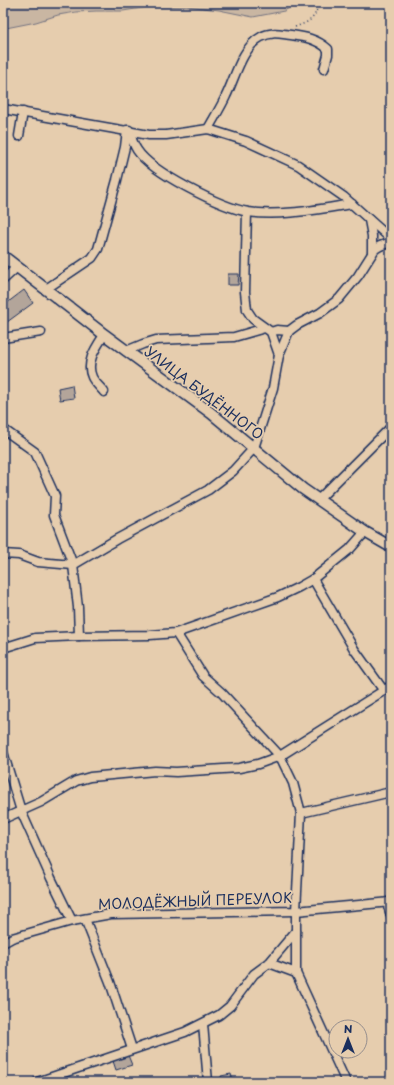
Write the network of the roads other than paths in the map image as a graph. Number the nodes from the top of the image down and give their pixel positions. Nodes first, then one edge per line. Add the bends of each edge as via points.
1 (324, 69) dead end
2 (3, 109) edge
3 (23, 112) junction
4 (208, 129) junction
5 (128, 130) junction
6 (19, 136) dead end
7 (352, 204) junction
8 (247, 212) junction
9 (369, 219) junction
10 (391, 239) edge
11 (391, 242) edge
12 (372, 253) junction
13 (3, 256) edge
14 (17, 267) junction
15 (3, 280) edge
16 (46, 289) junction
17 (268, 330) junction
18 (41, 332) dead end
19 (289, 332) junction
20 (104, 335) junction
21 (3, 338) edge
22 (126, 351) junction
23 (279, 355) junction
24 (104, 392) dead end
25 (391, 427) edge
26 (3, 429) edge
27 (254, 448) junction
28 (319, 499) junction
29 (365, 532) junction
30 (391, 547) edge
31 (3, 554) edge
32 (73, 565) junction
33 (313, 579) junction
34 (176, 633) junction
35 (80, 636) junction
36 (3, 648) edge
37 (391, 686) edge
38 (384, 691) junction
39 (3, 752) edge
40 (280, 756) junction
41 (391, 792) edge
42 (21, 811) junction
43 (301, 813) junction
44 (3, 819) edge
45 (389, 902) edge
46 (296, 911) junction
47 (391, 916) edge
48 (85, 919) junction
49 (72, 921) junction
50 (296, 931) junction
51 (3, 943) edge
52 (269, 963) junction
53 (296, 973) junction
54 (203, 1024) junction
55 (132, 1049) junction
56 (37, 1082) edge
57 (208, 1082) edge
58 (346, 1082) edge

1 - 4 street via 328,49 316,41 272,33 262,36 248,50
2 - 3 street
3 - 5 street
3 - 6 street
4 - 5 street via 166,135 149,135
4 - 7 street via 246,140 298,165
5 - 8 street via 137,151 163,174 189,189
5 - 16 street via 98,249 92,258
7 - 8 street via 289,212
7 - 9 street
8 - 17 street via 247,310 253,319
9 - 10 street
9 - 12 street
11 - 12 street via 380,246
12 - 19 street via 358,276 339,299
13 - 14 main road, УЛИЦА БУДЁННОГО
14 - 15 street
14 - 16 main road, УЛИЦА БУДЁННОГО
16 - 20 main road, УЛИЦА БУДЁННОГО
17 - 19 street
17 - 22 street via 234,337 156,340
17 - 23 street
18 - 21 street
19 - 23 street
20 - 22 main road, УЛИЦА БУДЁННОГО
20 - 24 street via 95,349 90,364 92,377
22 - 27 main road, УЛИЦА БУДЁННОГО
23 - 27 street via 273,388
25 - 28 street
26 - 32 street via 35,452 55,496 54,515
27 - 28 main road, УЛИЦА БУДЁННОГО
27 - 32 street via 233,471 208,490
28 - 29 main road, УЛИЦА БУДЁННОГО
29 - 30 main road, УЛИЦА БУДЁННОГО
29 - 33 street via 350,549
31 - 32 street via 18,555 38,562
32 - 35 street
33 - 34 street via 278,597
33 - 38 street via 354,649
34 - 35 street via 150,636
34 - 40 street via 203,676
35 - 36 street via 35,638
37 - 38 street
38 - 40 street
39 - 42 street
40 - 42 street via 239,768 155,771 90,777 76,781
40 - 43 street via 293,783
41 - 43 street
42 - 44 street
42 - 49 street
43 - 46 street
45 - 46 street, МОЛОДЁЖНЫЙ ПЕРЕУЛОК
45 - 47 street
46 - 48 street, МОЛОДЁЖНЫЙ ПЕРЕУЛОК via 111,914
46 - 50 street
48 - 49 street, МОЛОДЁЖНЫЙ ПЕРЕУЛОК
48 - 55 street via 110,982
49 - 51 street, МОЛОДЁЖНЫЙ ПЕРЕУЛОК via 12,938
50 - 52 street
50 - 53 street
52 - 53 street
52 - 54 street via 254,974 230,1006
53 - 58 street
54 - 55 street
54 - 57 street
55 - 56 street

